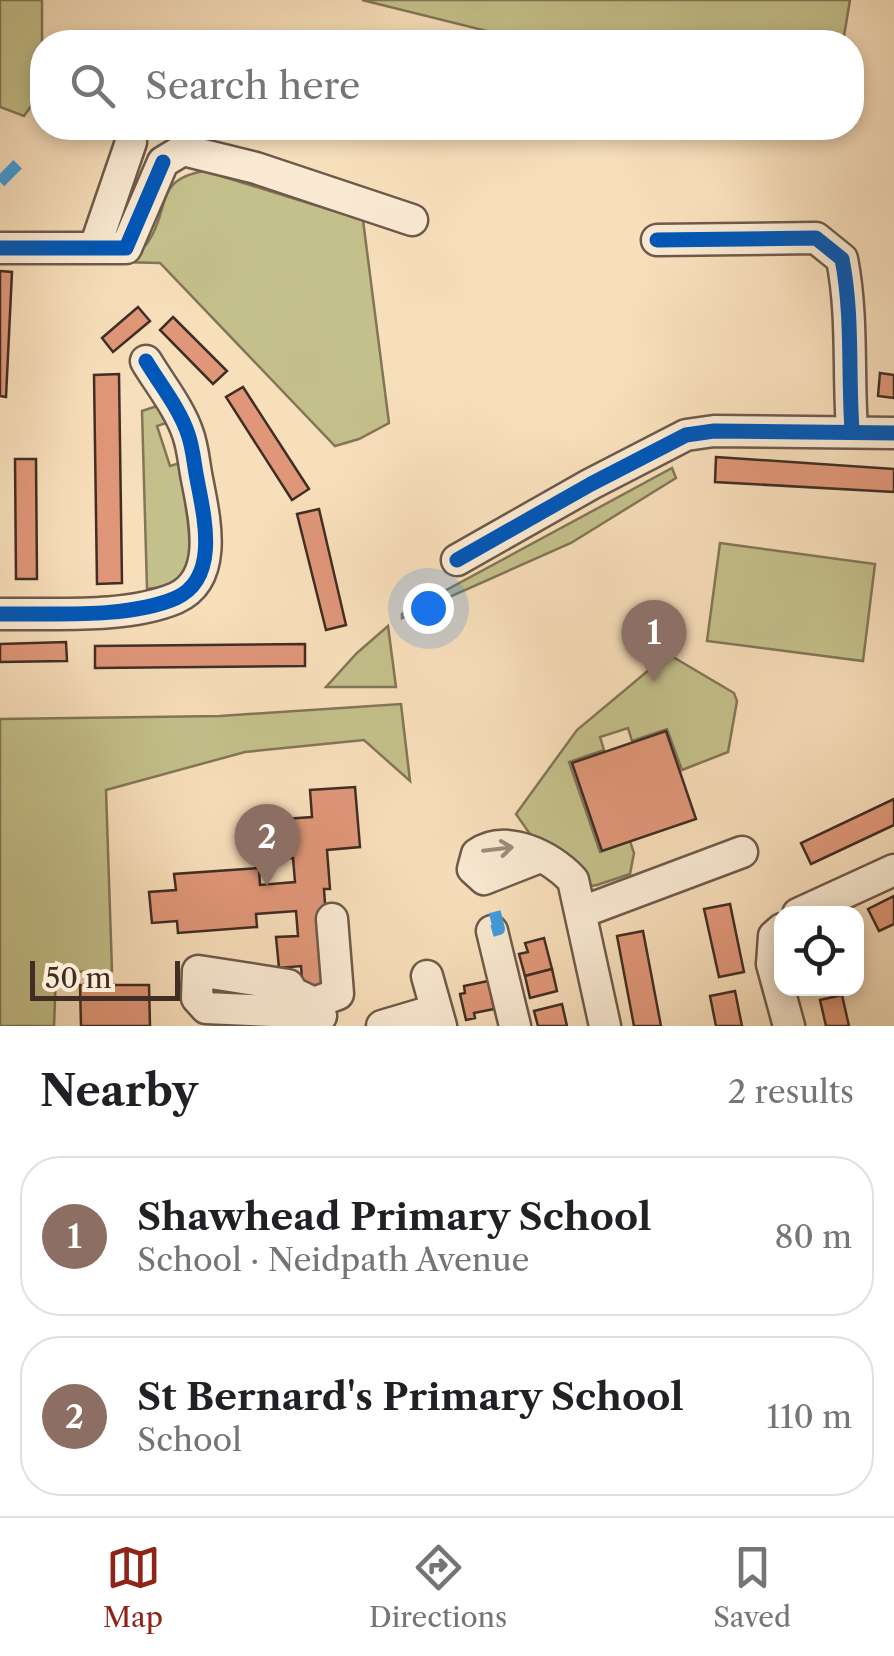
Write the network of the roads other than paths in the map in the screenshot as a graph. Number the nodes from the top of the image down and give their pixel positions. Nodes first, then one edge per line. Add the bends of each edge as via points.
1 (131, 142) dead end
2 (412, 220) dead end
3 (656, 240) dead end
4 (95, 247) junction
5 (0, 248) edge
6 (146, 360) dead end
7 (852, 430) junction
8 (894, 433) edge
9 (457, 560) dead end
10 (0, 614) edge
11 (742, 852) dead end
12 (540, 857) dead end
13 (894, 870) edge
14 (579, 902) junction
15 (815, 906) edge
16 (332, 919) dead end
17 (492, 932) dead end
18 (774, 936) edge
19 (774, 972) edge
20 (427, 976) dead end
21 (780, 996) edge
22 (319, 1014) edge
23 (438, 1018) edge
24 (382, 1026) edge
25 (514, 1026) edge
26 (605, 1026) edge
27 (788, 1026) edge

1 - 4 street
2 - 4 street via 183,150 164,162 126,248
3 - 7 street via 816,238 842,259 849,292
4 - 5 street
6 - 10 street via 188,432 206,543 193,586 176,598 136,608
7 - 8 street
7 - 9 street via 686,435
11 - 14 street via 676,862
12 - 14 street via 573,880
13 - 15 street
14 - 26 street
16 - 22 street via 338,994
17 - 25 street
18 - 19 street
20 - 23 street
21 - 27 street
23 - 24 street

